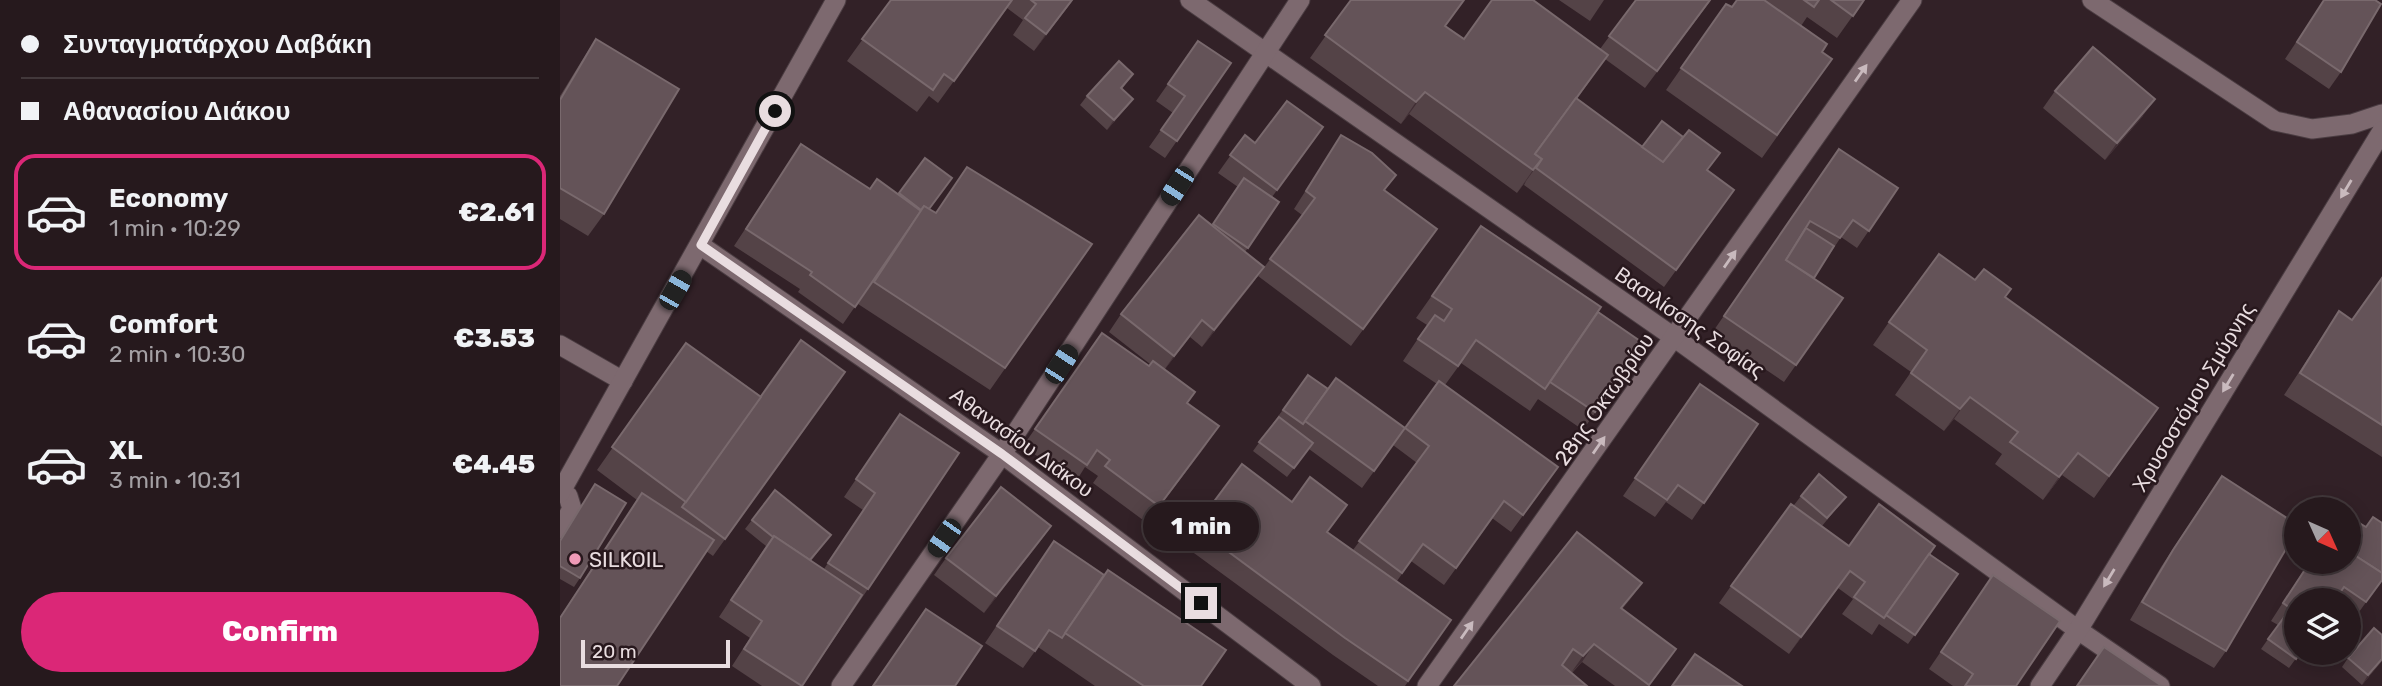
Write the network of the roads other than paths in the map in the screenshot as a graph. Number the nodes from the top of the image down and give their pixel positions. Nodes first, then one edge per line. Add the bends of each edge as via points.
1 (836, 0) edge
2 (1189, 0) edge
3 (1300, 0) edge
4 (1912, 0) edge
5 (2092, 0) edge
6 (1265, 52) junction
7 (2382, 114) edge
8 (2382, 131) edge
9 (701, 245) junction
10 (1675, 338) junction
11 (560, 345) edge
12 (623, 381) junction
13 (1002, 454) junction
14 (564, 494) edge
15 (560, 529) edge
16 (2078, 630) junction
17 (841, 686) edge
18 (1311, 686) edge
19 (1427, 686) edge
20 (2040, 686) edge
21 (2160, 686) edge

1 - 9 street
2 - 6 street, Βασιλίσσης Σοφίας
3 - 6 street
10 -> 4 street, 28ης Οκτωβρίου
5 - 7 street via 2275,121 2312,129
6 - 10 street, Βασιλίσσης Σοφίας
6 - 13 street
8 -> 16 street, Χρυσοστόμου Σμύρνης
9 - 12 street
9 - 13 street, Αθανασίου Διάκου
10 - 16 street, Βασιλίσσης Σοφίας
19 -> 10 street, 28ης Οκτωβρίου
11 - 12 street
12 - 14 street
13 - 17 street
13 - 18 street, Αθανασίου Διάκου
14 - 15 street via 572,509
16 - 20 street, Χρυσοστόμου Σμύρνης
16 - 21 street, Βασιλίσσης Σοφίας

